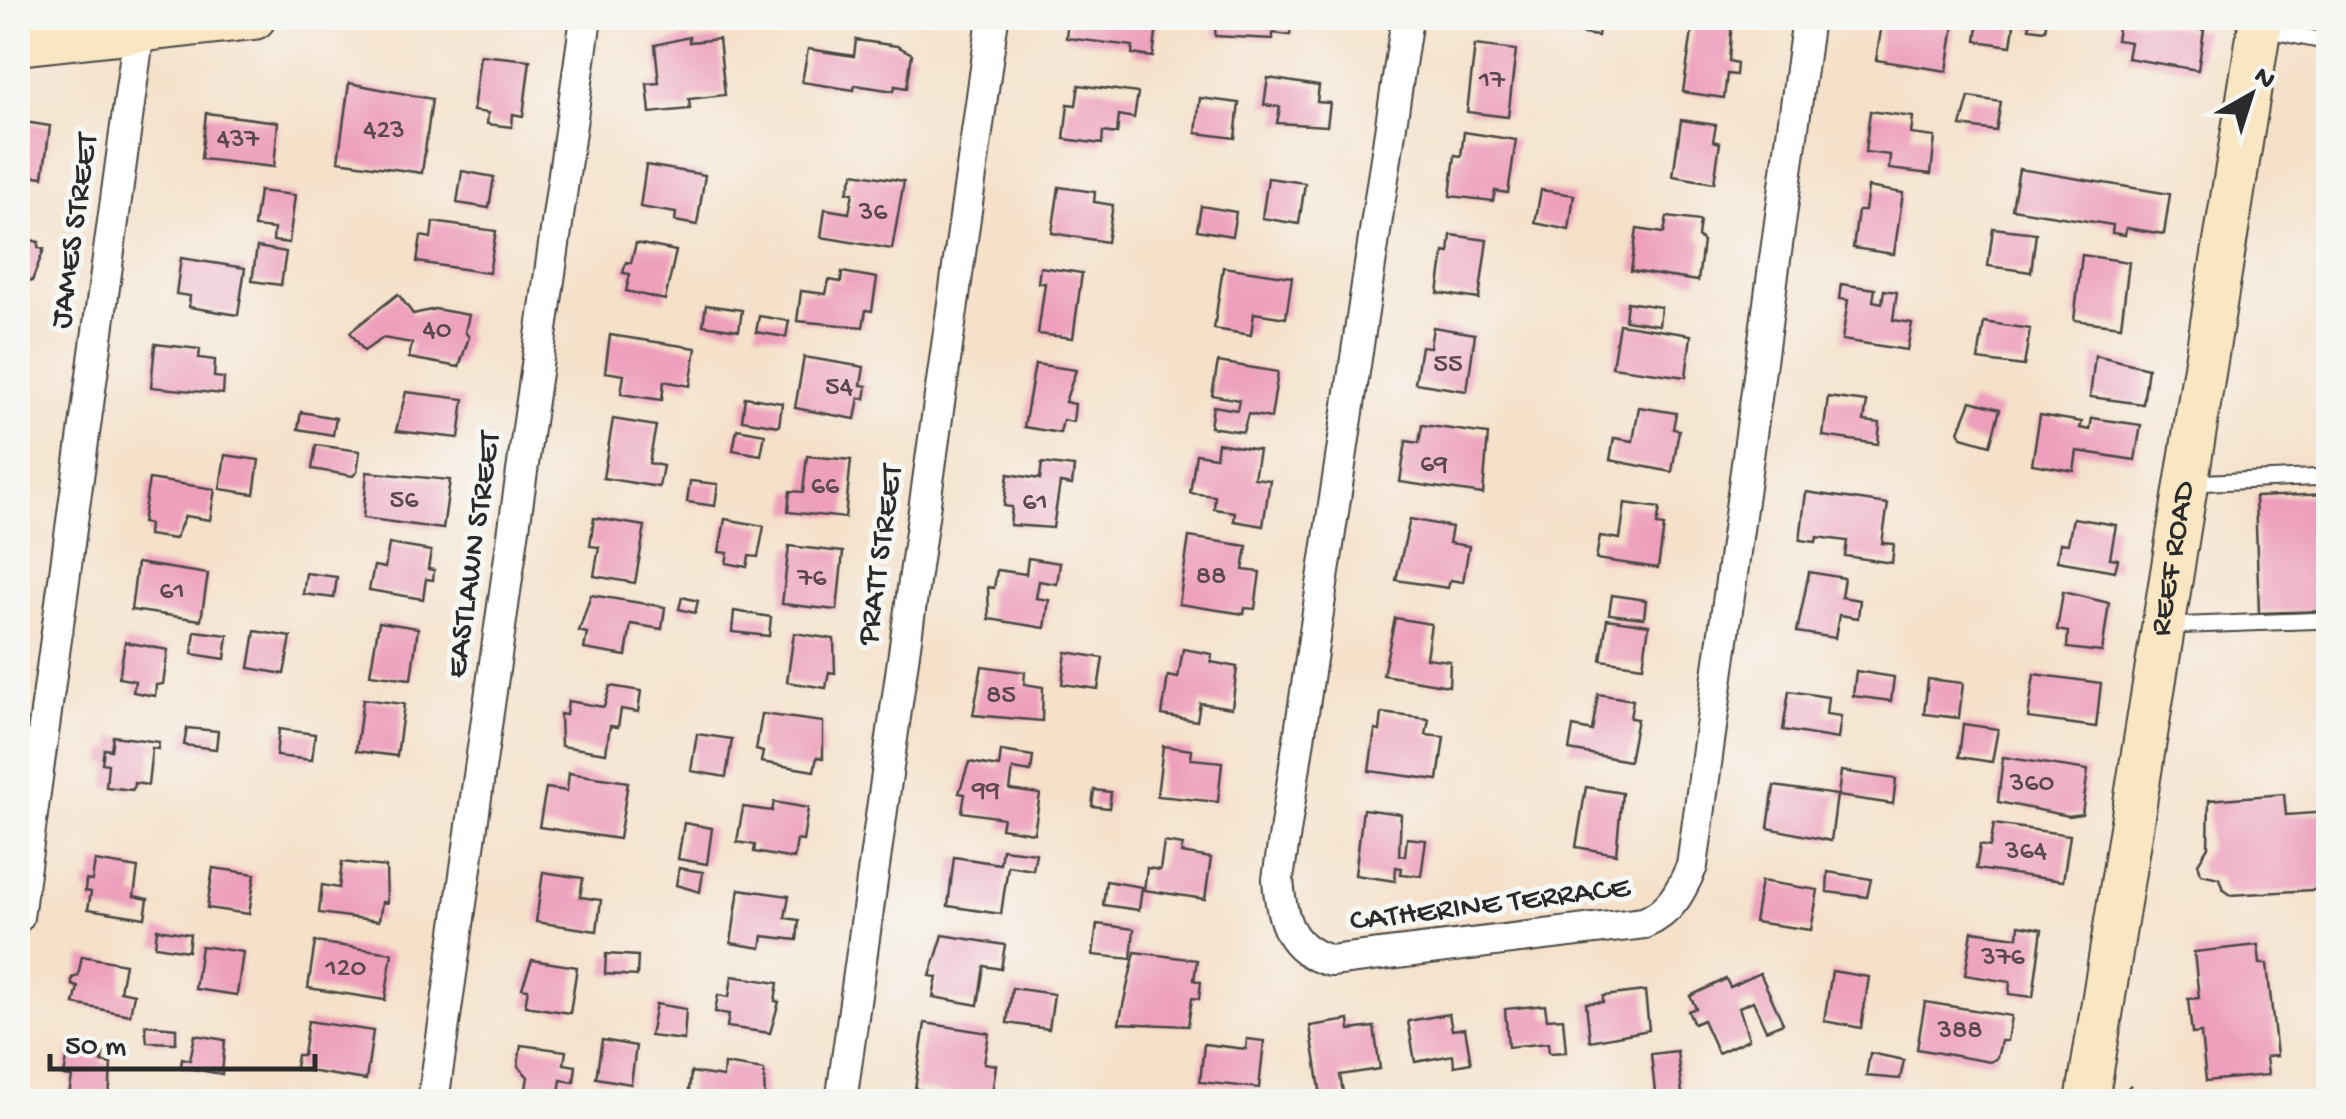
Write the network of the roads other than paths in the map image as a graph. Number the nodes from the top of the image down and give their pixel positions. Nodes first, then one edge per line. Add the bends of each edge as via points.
1 (254, 18) edge
2 (586, 18) edge
3 (993, 18) edge
4 (1407, 18) edge
5 (1808, 18) edge
6 (199, 20) edge
7 (2260, 23) edge
8 (139, 30) junction
9 (2328, 42) edge
10 (18, 44) edge
11 (2328, 476) edge
12 (2186, 483) junction
13 (2328, 620) edge
14 (2164, 626) junction
15 (18, 917) edge
16 (434, 1102) edge
17 (841, 1102) edge
18 (2088, 1102) edge

1 - 6 street
2 - 16 street, EASTLAWN STREET
3 - 17 street, PRATT STREET
4 - 5 street, CATHERINE TERRACE via 1278,879 1280,906 1295,942 1332,961 1644,923 1660,917 1682,888 1692,866
6 - 8 street
7 - 9 lane
7 - 12 street, REEF ROAD
8 - 10 street
8 - 15 street, JAMES STREET
11 - 12 lane
12 - 14 street, REEF ROAD
13 - 14 lane
14 - 18 street, REEF ROAD

